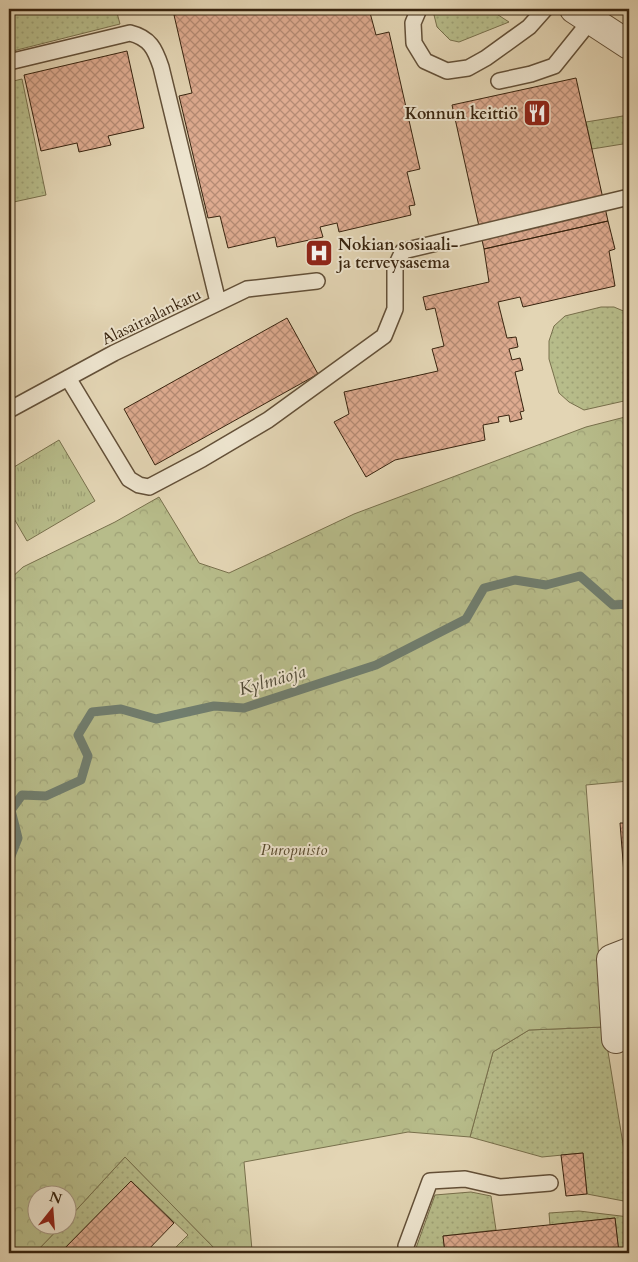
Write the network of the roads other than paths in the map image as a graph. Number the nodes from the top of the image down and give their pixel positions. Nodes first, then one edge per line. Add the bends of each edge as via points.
1 (419, 9) edge
2 (545, 9) edge
3 (583, 14) edge
4 (629, 45) edge
5 (9, 62) edge
6 (499, 81) dead end
7 (629, 197) edge
8 (317, 281) dead end
9 (218, 302) junction
10 (68, 378) junction
11 (9, 410) edge
12 (629, 952) edge
13 (623, 1038) edge
14 (550, 1183) dead end
15 (407, 1253) edge

1 - 2 lane via 412,23 414,43 425,61 447,71 468,68 486,58 530,27
3 - 4 street
3 - 6 lane via 554,66
5 - 9 lane via 130,33 140,35 154,48
7 - 10 lane via 403,251 395,268 395,309 384,336 268,420 149,487 129,478
8 - 9 lane, Alasairaalankatu via 247,289
9 - 10 lane, Alasairaalankatu
10 - 11 lane, Alasairaalankatu
12 - 13 street via 610,959
14 - 15 lane via 500,1187 465,1179 430,1181 406,1246

